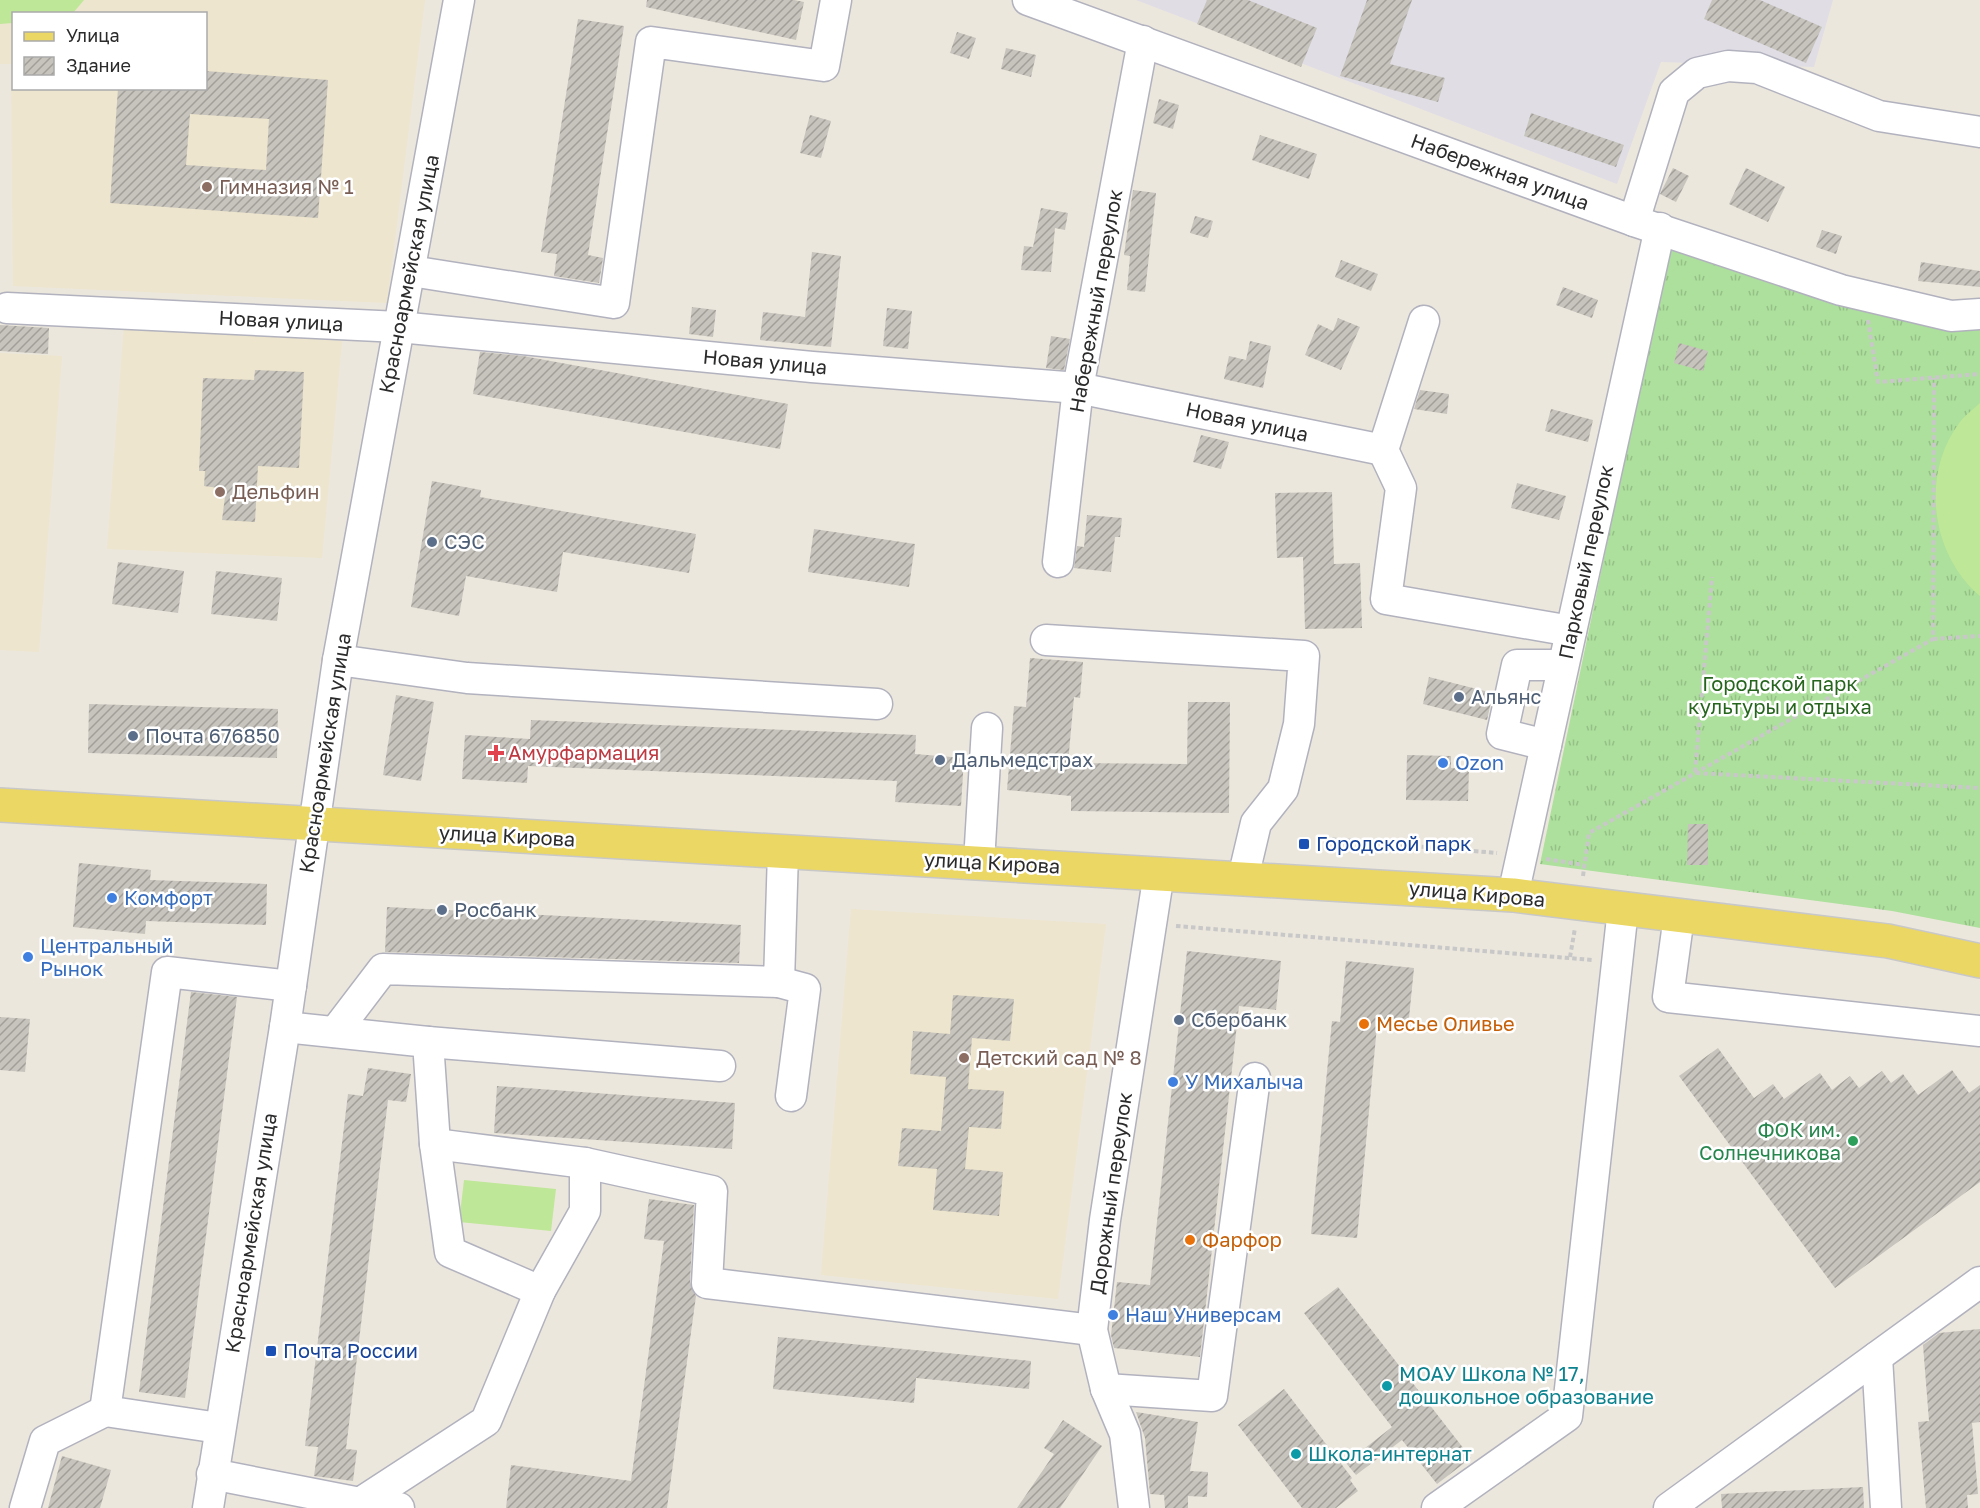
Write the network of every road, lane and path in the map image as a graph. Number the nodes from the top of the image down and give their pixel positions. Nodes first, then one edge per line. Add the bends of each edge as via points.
1 (459, 0) edge
2 (836, 0) edge
3 (1028, 0) edge
4 (1143, 41) junction
5 (1980, 132) edge
6 (1647, 224) junction
7 (411, 271) junction
8 (1863, 295) junction
9 (7, 308) dead end
10 (1980, 314) edge
11 (1424, 321) dead end
12 (399, 327) junction
13 (1980, 374) edge
14 (1934, 378) junction
15 (1078, 388) junction
16 (1383, 450) junction
17 (1058, 562) dead end
18 (1712, 577) dead end
19 (1571, 631) junction
20 (1980, 636) edge
21 (1933, 639) junction
22 (1046, 640) dead end
23 (338, 660) junction
24 (1563, 665) junction
25 (877, 704) dead end
26 (987, 728) dead end
27 (1546, 746) junction
28 (1695, 772) junction
29 (1980, 788) edge
30 (0, 805) edge
31 (314, 825) junction
32 (1317, 838) dead end
33 (783, 852) junction
34 (1522, 855) junction
35 (979, 862) junction
36 (1584, 865) junction
37 (1159, 873) junction
38 (1243, 878) junction
39 (1513, 895) junction
40 (1579, 904) junction
41 (1623, 909) junction
42 (1680, 916) junction
43 (1151, 924) junction
44 (1570, 957) junction
45 (1980, 960) edge
46 (1617, 962) junction
47 (779, 982) junction
48 (291, 986) junction
49 (285, 1027) junction
50 (1980, 1031) edge
51 (335, 1032) junction
52 (428, 1042) junction
53 (720, 1066) dead end
54 (1255, 1078) dead end
55 (791, 1096) dead end
56 (435, 1144) junction
57 (585, 1163) junction
58 (1980, 1282) edge
59 (540, 1291) junction
60 (1092, 1330) junction
61 (1877, 1357) junction
62 (1106, 1389) junction
63 (105, 1411) junction
64 (219, 1428) junction
65 (212, 1474) junction
66 (360, 1506) edge
67 (25, 1508) edge
68 (207, 1508) edge
69 (399, 1508) edge
70 (1134, 1508) edge
71 (1437, 1508) edge
72 (1669, 1508) edge
73 (1886, 1508) edge

1 - 7 street, Красноармейская улица
2 - 7 street via 824,66 651,42 614,303
3 - 4 street, Набережная улица
4 - 6 street, Набережная улица
4 - 15 street, Набережный переулок
5 - 6 street, Парковый переулок via 1879,116 1757,68 1718,68 1697,74 1674,92
6 - 8 street, Набережная улица
6 - 19 street, Парковый переулок
7 - 12 street, Красноармейская улица
8 - 10 street, Набережная улица via 1951,316
8 - 14 path via 1878,382
9 - 12 street, Новая улица
11 - 16 street
12 - 15 street, Новая улица
12 - 23 street, Красноармейская улица
13 - 14 path
14 - 21 path
15 - 16 street, Новая улица
15 - 17 street, Набережный переулок
16 - 19 street via 1401,488 1386,599
18 - 28 path
19 - 24 street, Парковый переулок
20 - 21 path
21 - 28 path
22 - 38 street via 1304,656 1299,724 1283,789 1256,823
23 - 25 street via 467,678
23 - 31 street, Красноармейская улица
24 - 27 street, Парковый переулок
24 - 27 street via 1517,665 1502,734
26 - 35 street
27 - 34 street, Парковый переулок
28 - 29 path
28 - 36 path via 1589,833
30 - 31 main road, улица Кирова
31 - 33 main road, улица Кирова
31 - 48 street, Красноармейская улица
32 - 34 path
33 - 35 main road, улица Кирова
33 - 47 street
34 - 36 path
34 - 39 street, Парковый переулок
35 - 37 main road, улица Кирова
36 - 40 path
37 - 38 main road, улица Кирова
37 - 43 street, Дорожный переулок
38 - 39 main road, улица Кирова
39 - 40 main road, улица Кирова
40 - 41 main road, улица Кирова
40 - 44 path
41 - 42 main road, улица Кирова
41 - 46 street
42 - 45 main road, улица Кирова via 1888,940
42 - 50 street via 1668,997
43 - 44 path
43 - 60 street, Дорожный переулок
44 - 46 path
46 - 71 street via 1567,1416
47 - 51 street via 383,969
47 - 55 street via 805,989
48 - 49 street, Красноармейская улица
48 - 63 street via 167,972
49 - 51 street
49 - 64 street, Красноармейская улица
51 - 52 street
52 - 53 street
52 - 56 street
54 - 62 street via 1212,1396
56 - 57 street
56 - 59 street via 450,1252
57 - 59 street via 585,1211
57 - 60 street via 712,1191 707,1283
58 - 61 street
59 - 66 street via 486,1422
60 - 62 street, Дорожный переулок
61 - 72 street
61 - 73 street
62 - 70 street, Дорожный переулок via 1125,1434
63 - 64 street
63 - 67 street via 45,1441
64 - 65 street, Красноармейская улица
65 - 66 street
65 - 68 street, Красноармейская улица
66 - 69 street

